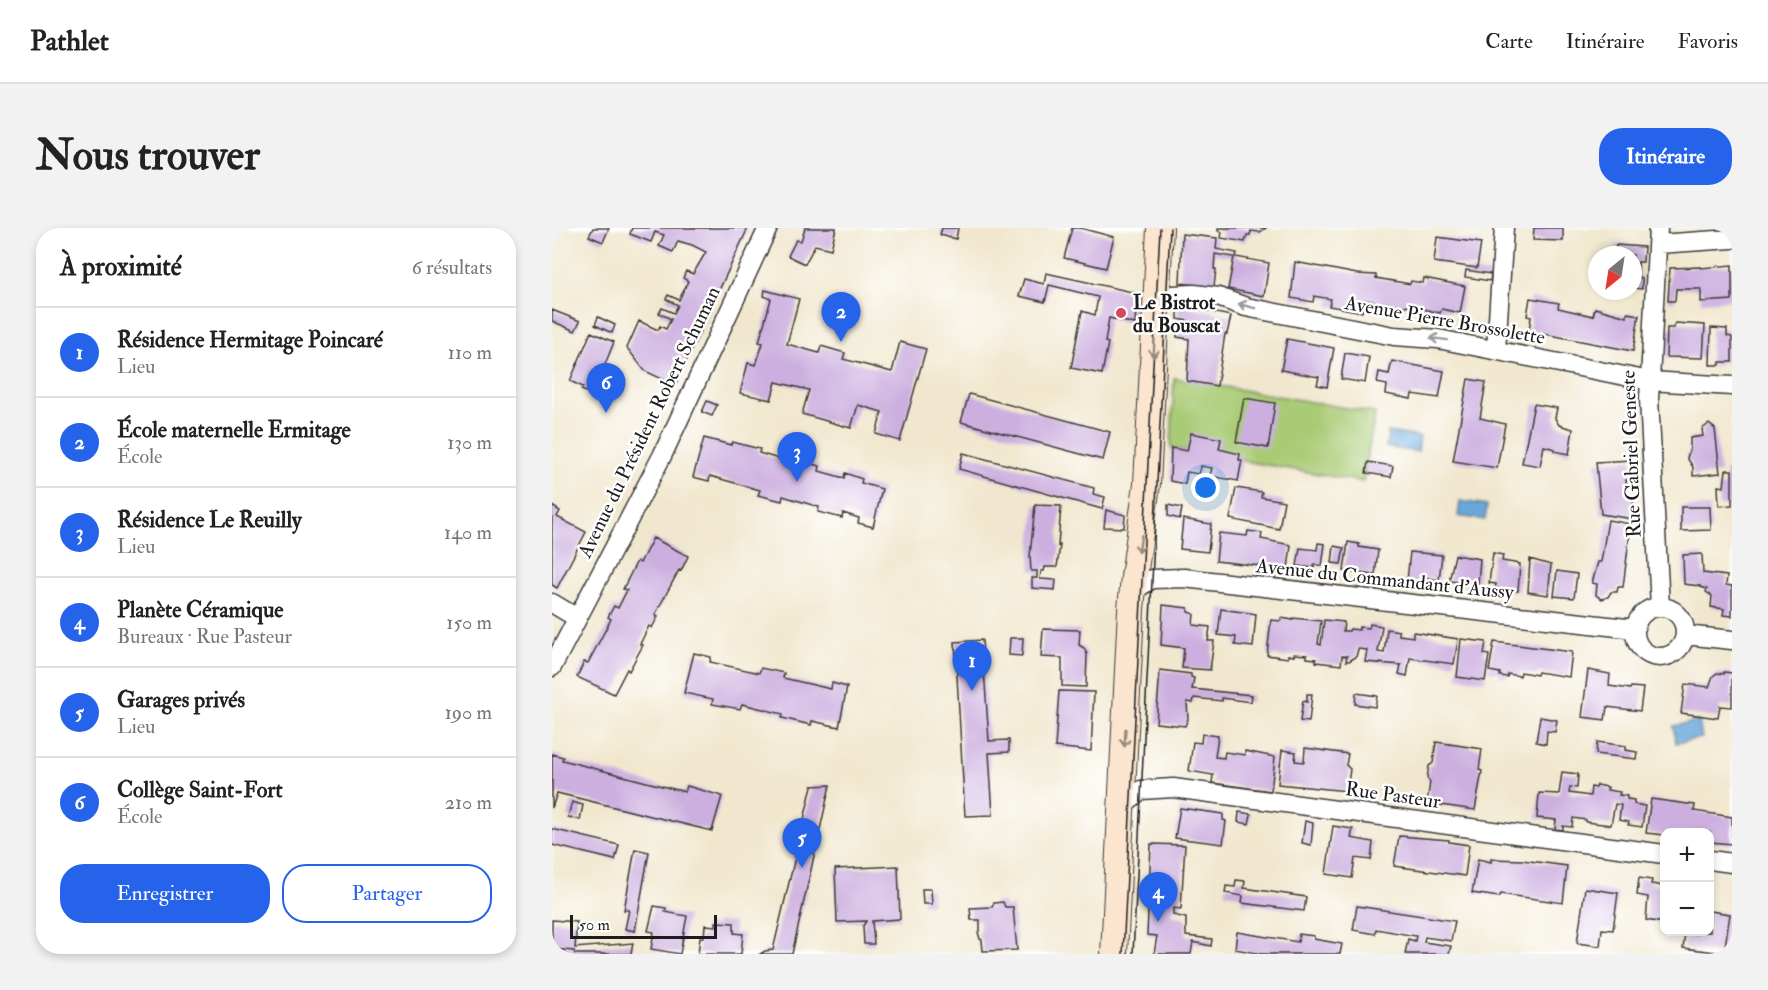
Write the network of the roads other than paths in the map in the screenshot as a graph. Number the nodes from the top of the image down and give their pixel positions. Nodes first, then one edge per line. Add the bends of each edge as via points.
1 (768, 228) edge
2 (1160, 228) edge
3 (1504, 228) edge
4 (1658, 236) edge
5 (1732, 239) edge
6 (1156, 308) junction
7 (1496, 350) junction
8 (1650, 381) junction
9 (1732, 386) edge
10 (1132, 591) junction
11 (552, 603) edge
12 (1660, 607) junction
13 (577, 618) junction
14 (1635, 629) junction
15 (1685, 635) junction
16 (1732, 640) edge
17 (552, 667) edge
18 (1122, 806) junction
19 (1660, 853) edge
20 (1714, 861) edge
21 (1732, 863) edge
22 (1114, 954) edge

1 - 13 street, Avenue du Président Robert Schuman via 662,456
2 - 6 main road
3 - 7 street
4 - 5 street
4 - 8 street, Rue Gabriel Geneste
7 -> 6 street, Avenue Pierre Brossolette via 1438,339 1394,336 1202,295 1173,295
6 -> 10 main road via 1147,484
7 - 8 street, Avenue Pierre Brossolette
8 - 9 street, Avenue Pierre Brossolette
8 - 12 street, Rue Gabriel Geneste
10 - 14 street, Avenue du Commandant d'Aussy via 1158,578 1184,578
10 -> 18 main road
11 - 13 street
12 - 14 street via 1646,611
12 - 15 street via 1668,608 1681,619
13 - 17 street, Avenue du Président Robert Schuman
14 - 15 street via 1640,646 1653,656 1662,657 1677,650
15 - 16 street
18 - 19 street, Rue Pasteur via 1141,790 1163,788
18 - 22 main road
20 - 21 street

